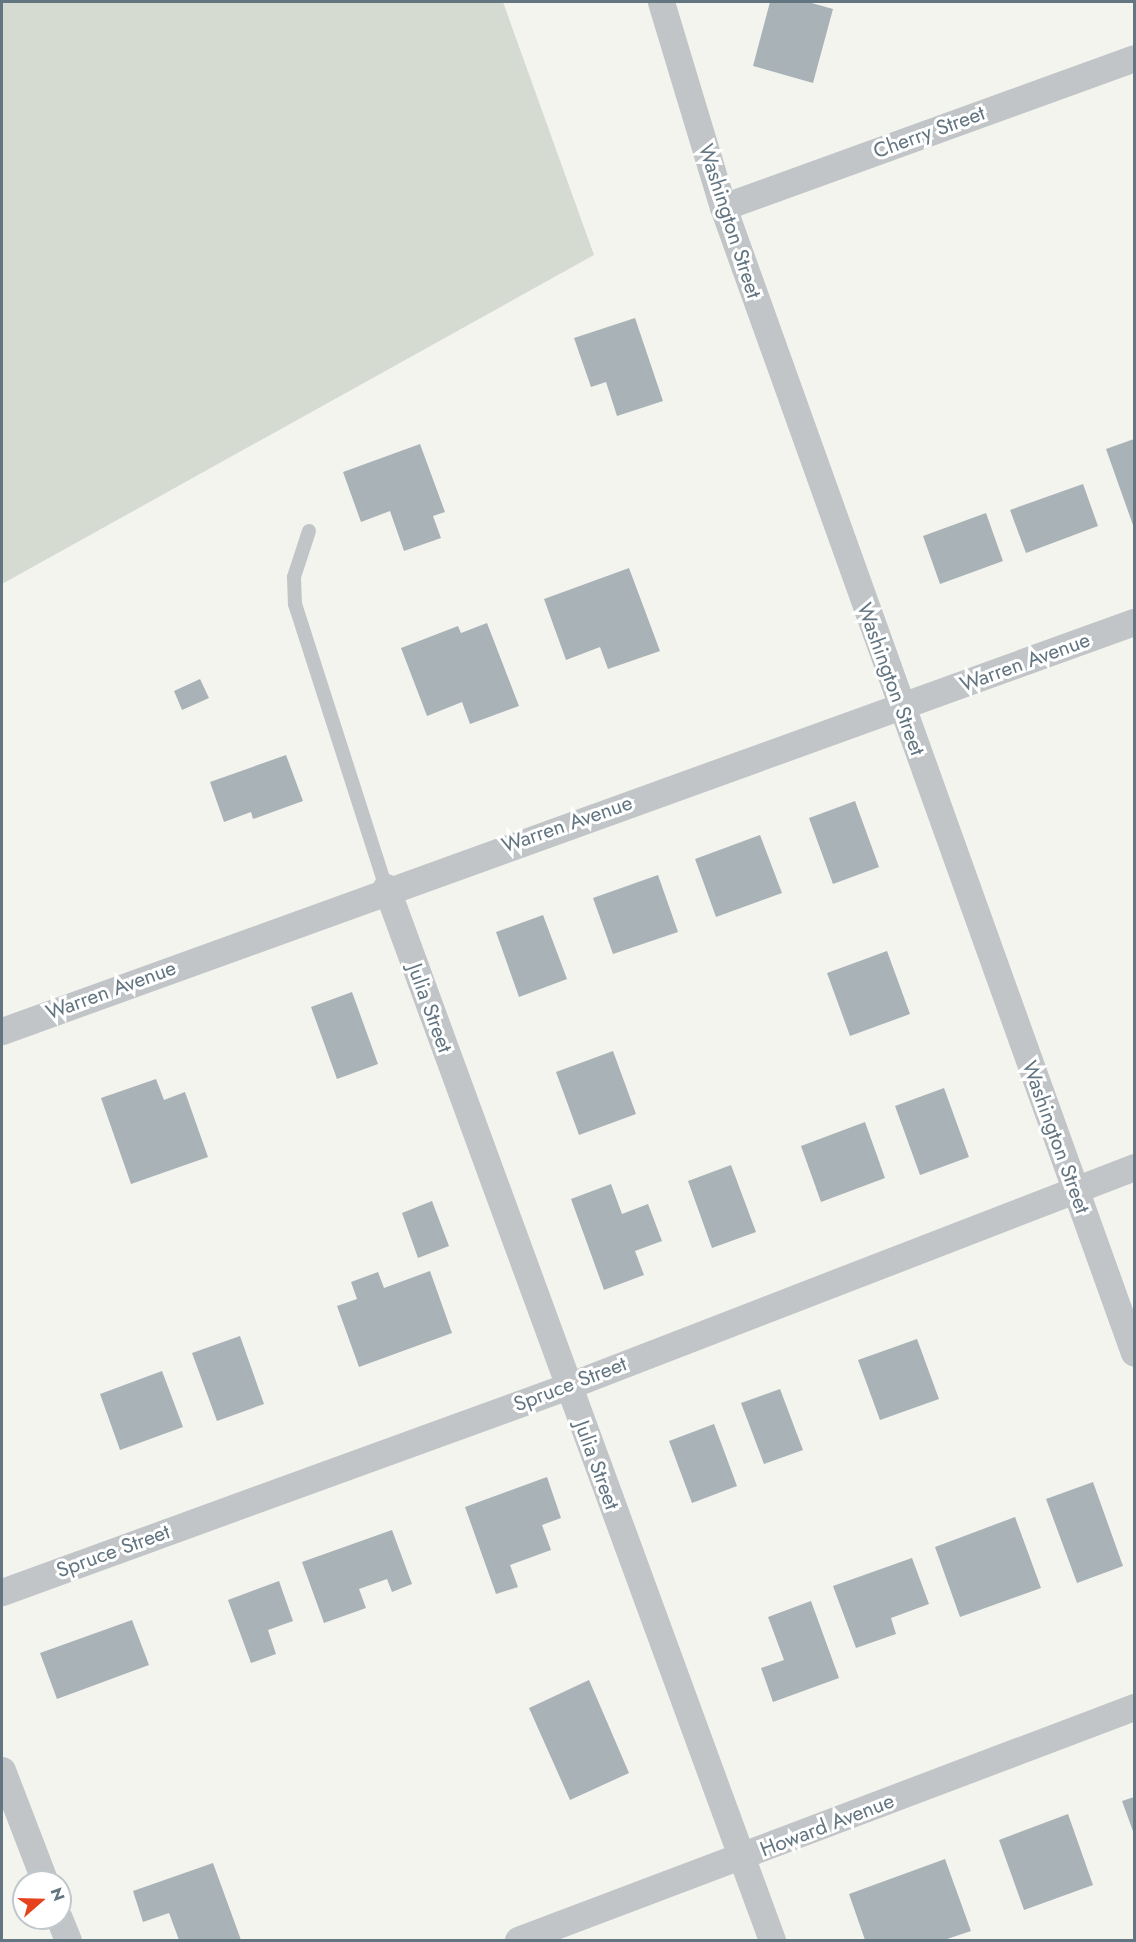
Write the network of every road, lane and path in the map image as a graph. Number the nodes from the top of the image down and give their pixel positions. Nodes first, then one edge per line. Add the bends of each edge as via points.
1 (661, 2) edge
2 (1134, 58) edge
3 (723, 207) junction
4 (309, 531) dead end
5 (1134, 622) edge
6 (902, 708) junction
7 (386, 888) junction
8 (2, 1031) edge
9 (1134, 1167) edge
10 (1074, 1189) junction
11 (1134, 1353) edge
12 (568, 1386) junction
13 (2, 1592) edge
14 (1134, 1707) edge
15 (2, 1770) edge
16 (741, 1858) junction
17 (40, 1870) edge
18 (518, 1941) edge
19 (772, 1941) edge

1 - 3 street, Washington Street
2 - 3 street, Cherry Street
3 - 6 street, Washington Street
4 - 7 lane via 294,577 295,604
5 - 6 street, Warren Avenue
6 - 7 street, Warren Avenue
6 - 10 street, Washington Street
7 - 8 street, Warren Avenue
7 - 12 street, Julia Street
9 - 10 street, Spruce Street
10 - 11 street, Washington Street
10 - 12 street, Spruce Street
12 - 13 street, Spruce Street
12 - 16 street, Julia Street
14 - 16 street, Howard Avenue
15 - 17 street
16 - 18 street, Howard Avenue
16 - 19 street, Julia Street

